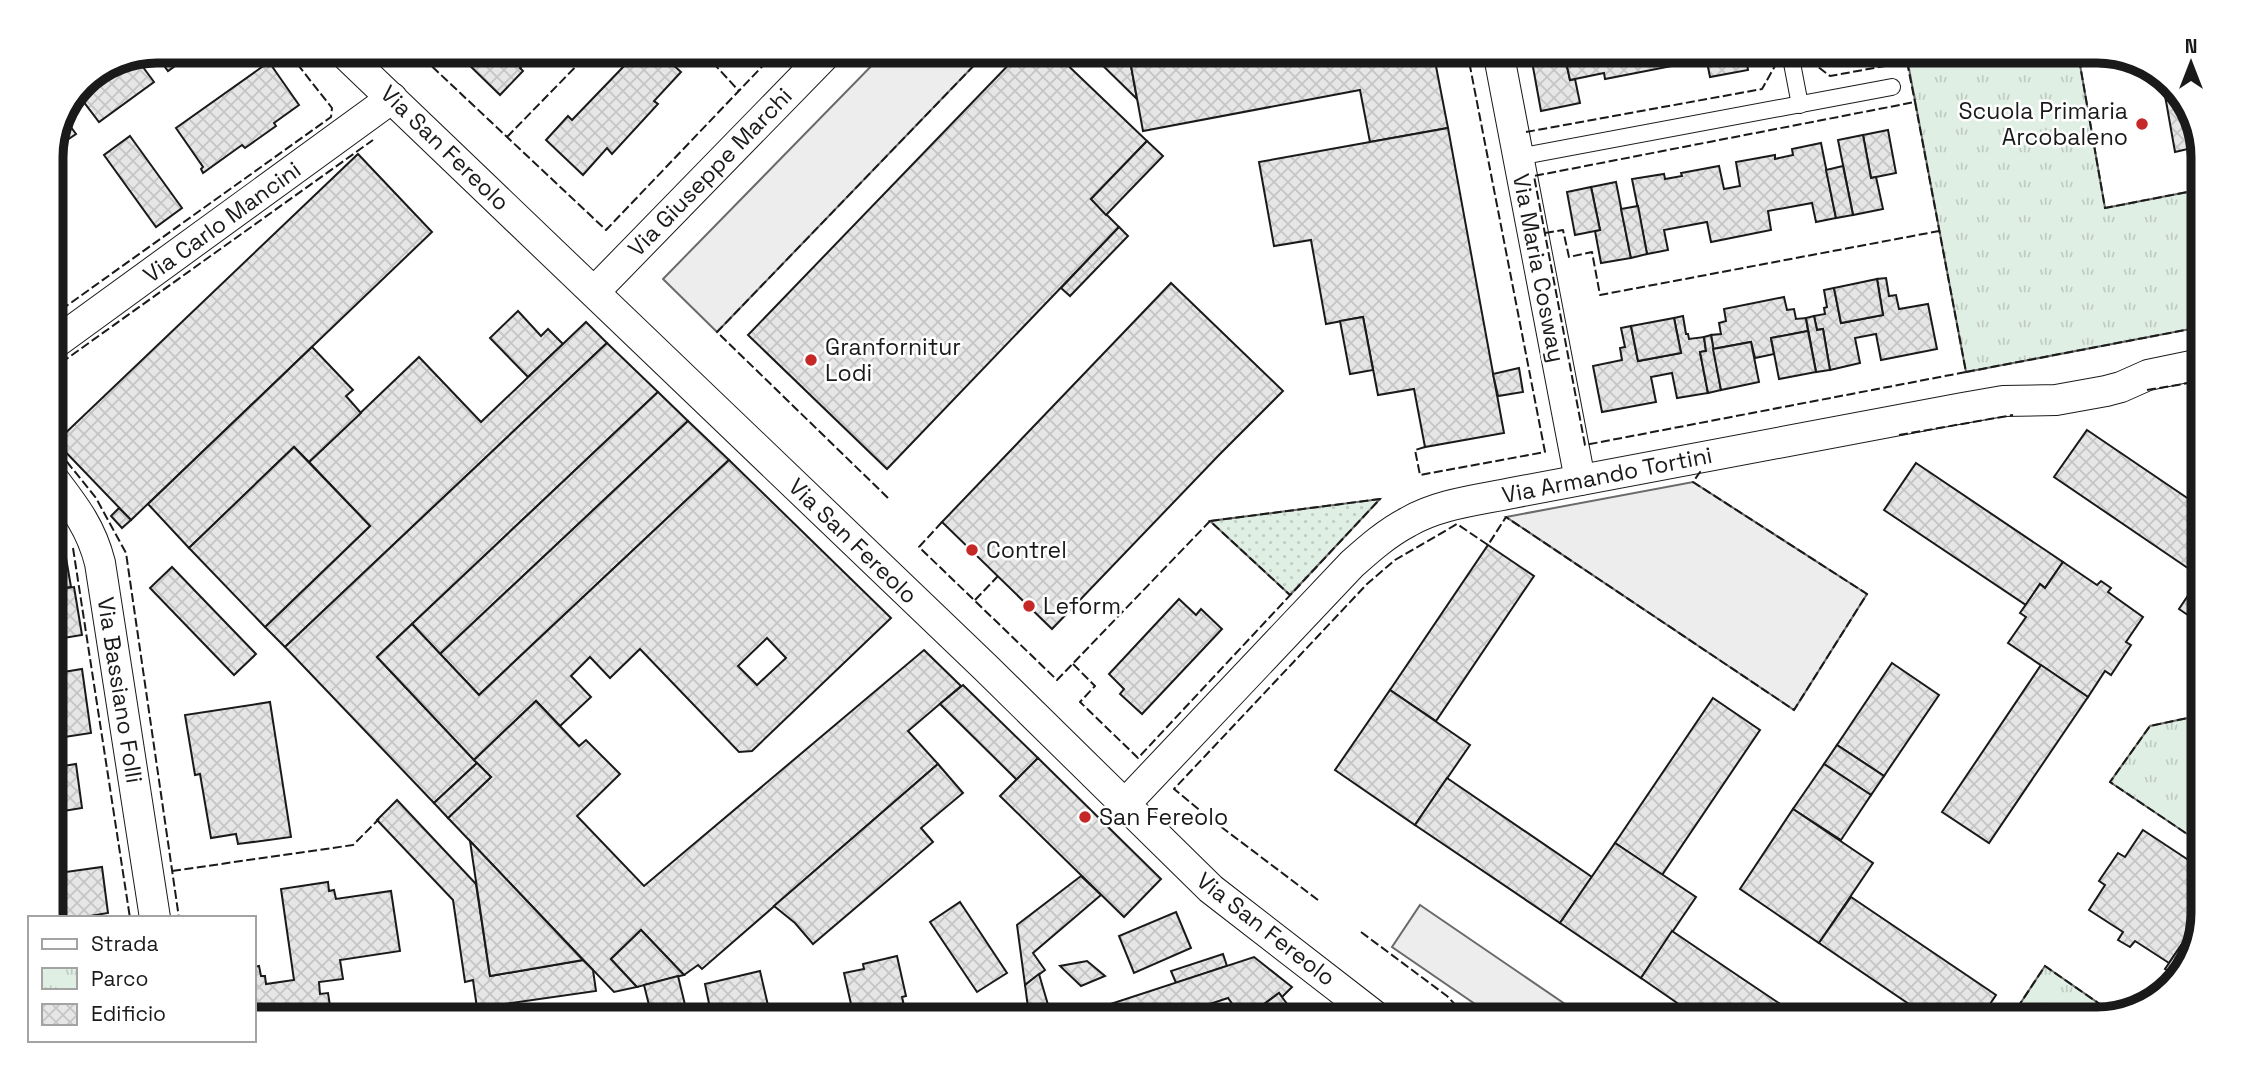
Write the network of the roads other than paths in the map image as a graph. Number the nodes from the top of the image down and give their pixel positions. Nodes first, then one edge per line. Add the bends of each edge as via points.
1 (367, 63) edge
2 (817, 63) edge
3 (1500, 63) edge
4 (1792, 63) edge
5 (1892, 88) dead end
6 (392, 98) junction
7 (1800, 105) junction
8 (1518, 158) junction
9 (595, 291) junction
10 (63, 337) edge
11 (2191, 366) edge
12 (1580, 480) junction
13 (63, 491) edge
14 (1125, 804) junction
15 (155, 916) edge
16 (1363, 1007) edge

1 - 6 street, Via San Fereolo
2 - 9 street, Via Giuseppe Marchi
3 - 8 street, Via Maria Cosway
4 - 7 lane
5 - 7 lane
6 - 9 street, Via San Fereolo
6 - 10 street, Via Carlo Mancini
7 - 8 lane
8 - 12 street, Via Maria Cosway
9 - 14 street, Via San Fereolo
11 - 12 street, Via Armando Tortini via 2148,375 2106,391 2056,400 2003,401
12 - 14 street, Via Armando Tortini via 1447,507 1409,521 1378,540
13 - 15 street, Via Bassiano Folli via 94,539 100,563
14 - 16 street, Via San Fereolo via 1211,889

